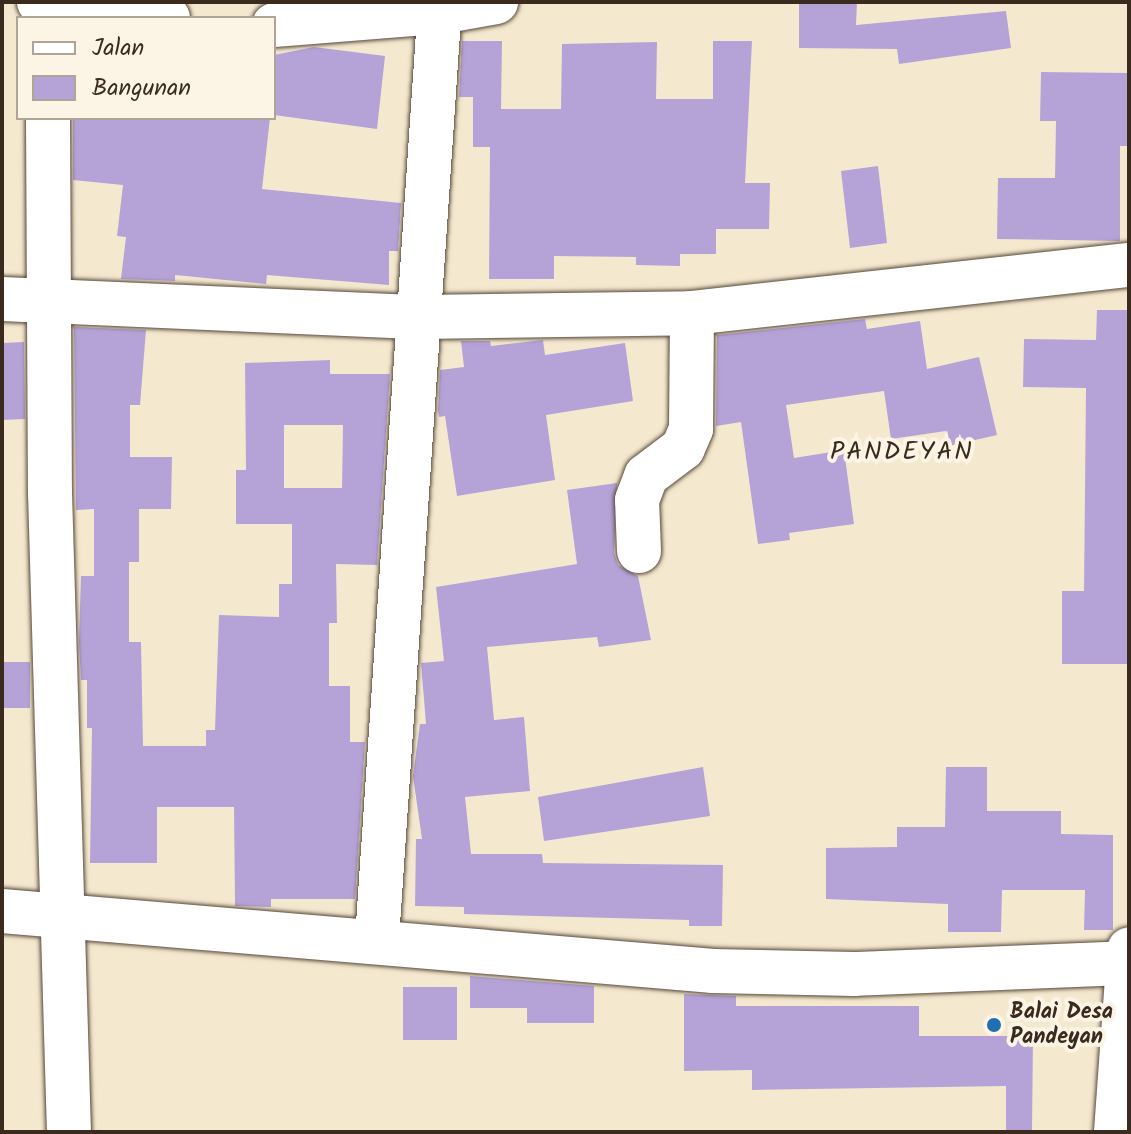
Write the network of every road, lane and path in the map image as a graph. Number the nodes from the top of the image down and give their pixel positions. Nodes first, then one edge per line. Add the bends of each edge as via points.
1 (39, 2) edge
2 (50, 2) edge
3 (496, 2) edge
4 (440, 7) edge
5 (153, 16) edge
6 (276, 25) edge
7 (48, 120) edge
8 (1129, 265) edge
9 (2, 299) edge
10 (49, 301) junction
11 (692, 313) junction
12 (420, 317) junction
13 (639, 551) dead end
14 (2, 911) edge
15 (64, 914) junction
16 (377, 939) junction
17 (1128, 956) edge
18 (69, 1132) edge
19 (1116, 1132) edge

1 - 2 street
2 - 5 street
3 - 4 street
4 - 6 street
4 - 12 street
7 - 10 street
8 - 11 street
9 - 10 street
10 - 12 street
10 - 15 street via 57,838
11 - 12 street
11 - 13 street via 691,429 683,448 646,476 637,500
12 - 16 street
14 - 15 street
15 - 16 street
15 - 18 street
16 - 17 street via 753,972 854,974
17 - 19 street

